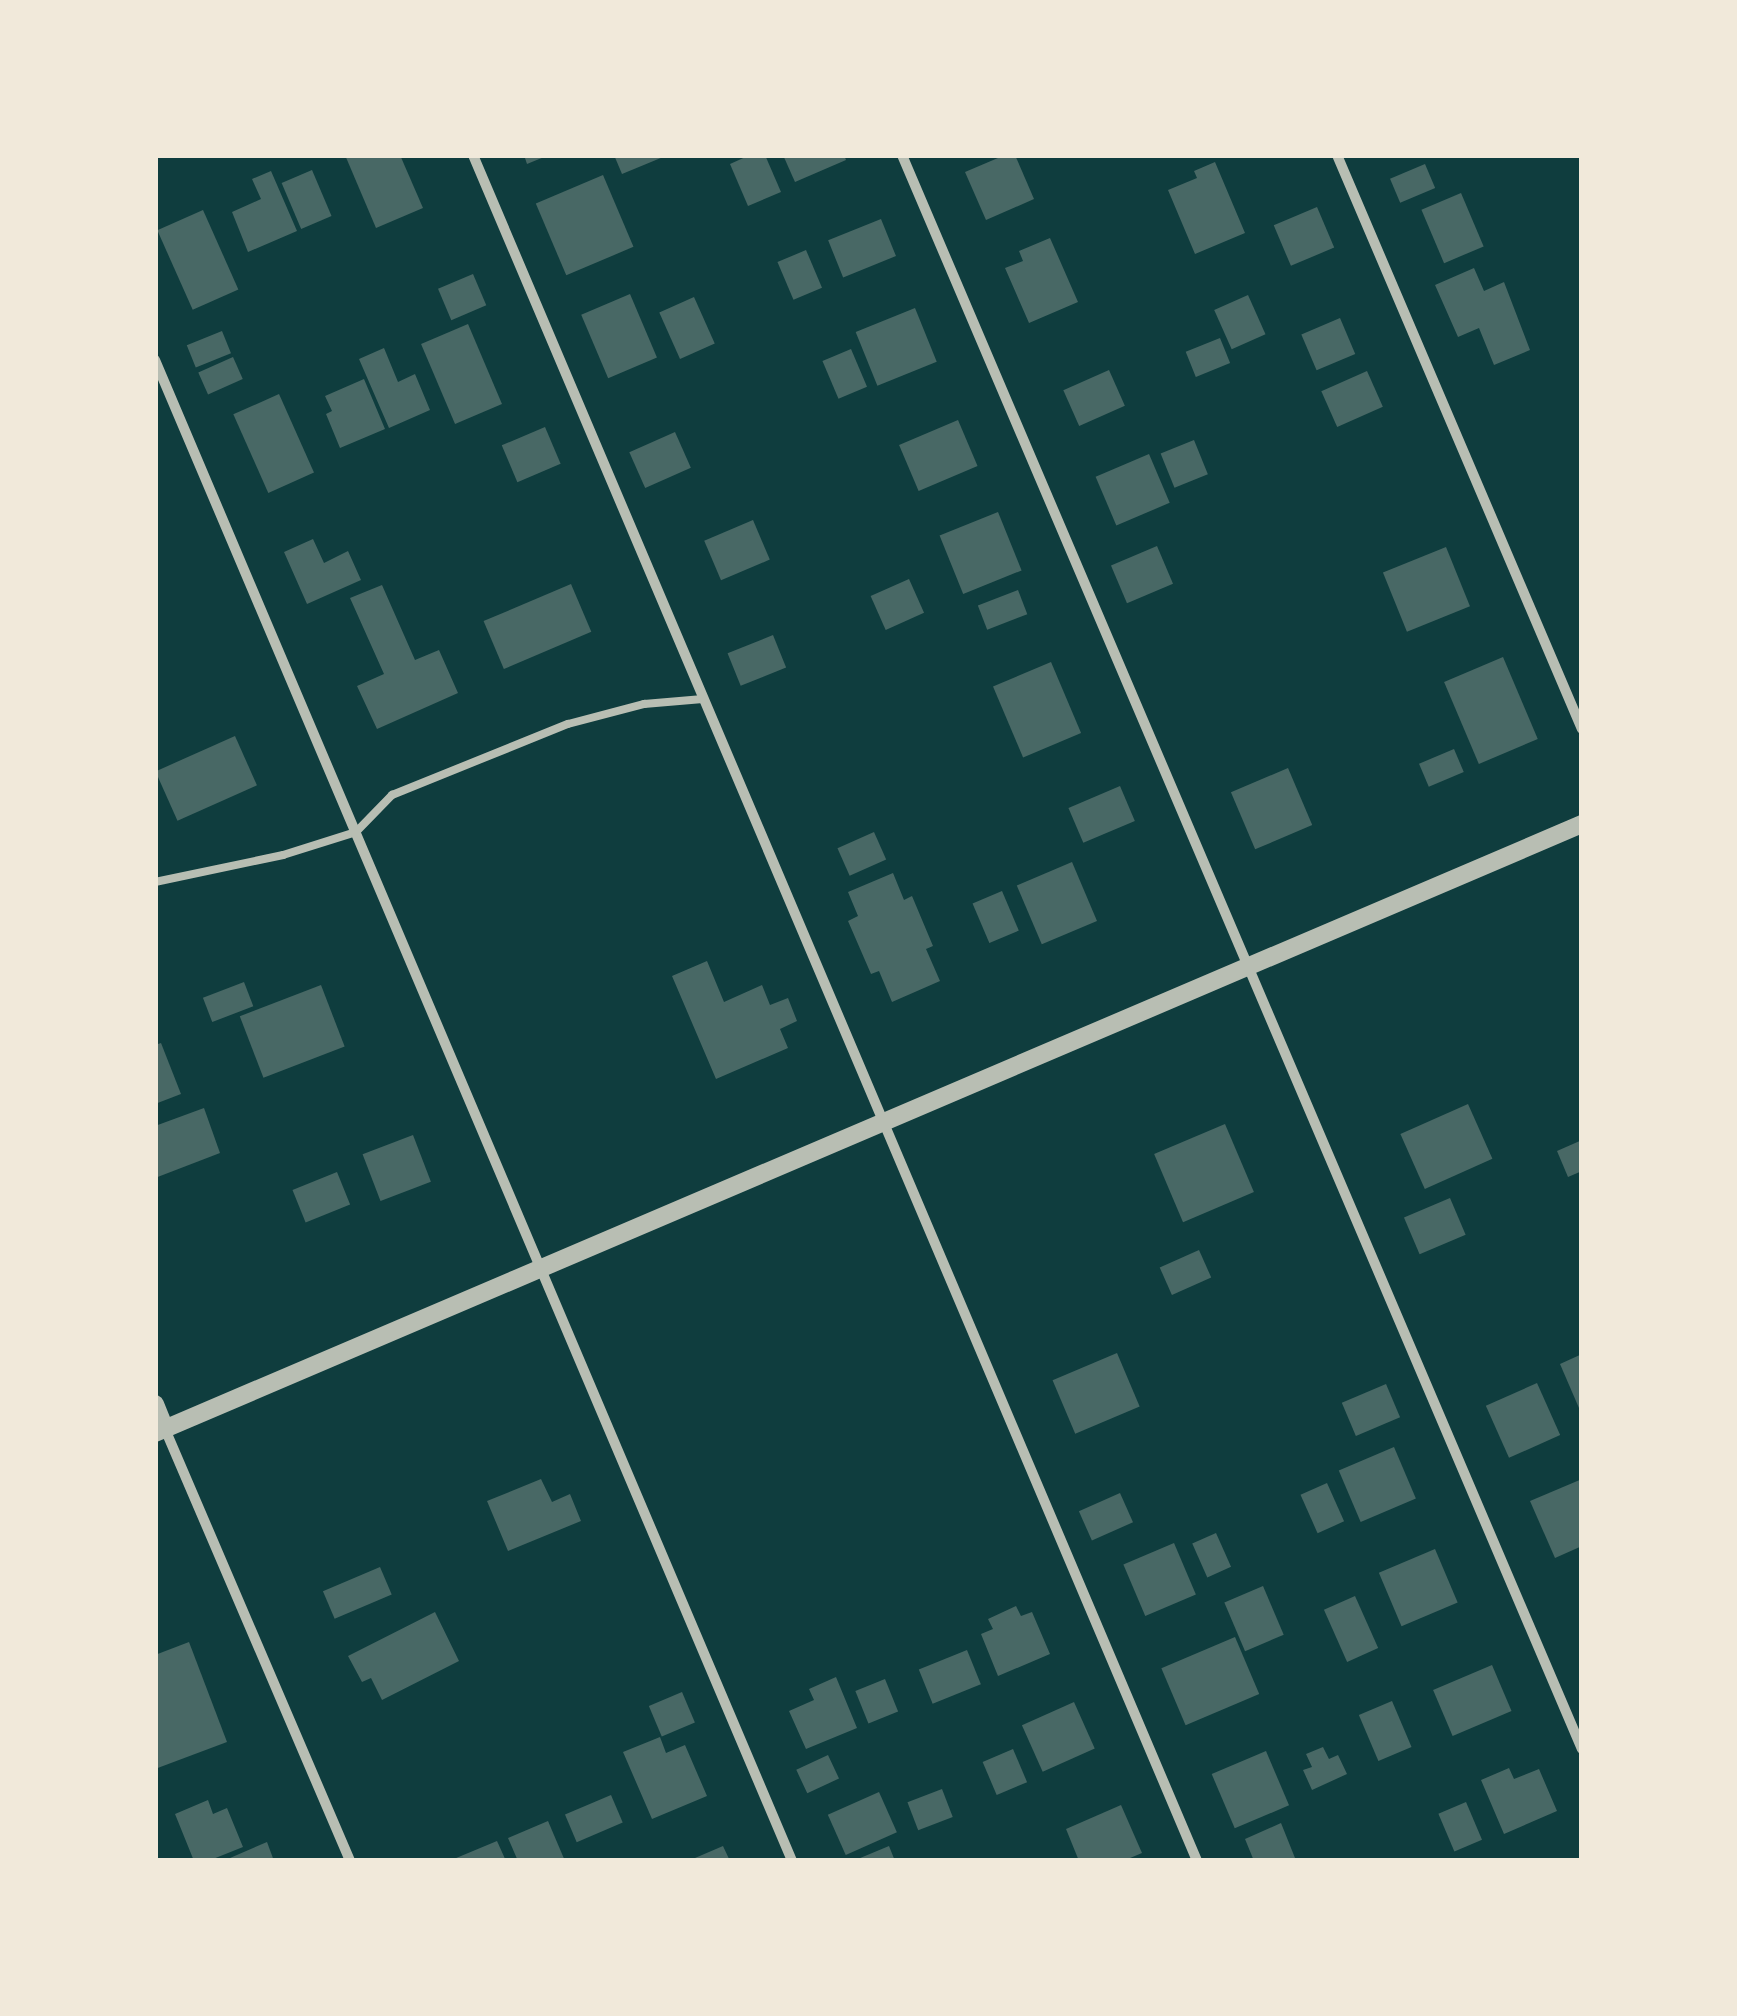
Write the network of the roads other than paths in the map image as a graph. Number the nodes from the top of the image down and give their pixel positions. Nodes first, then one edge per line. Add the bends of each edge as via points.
1 (472, 155) edge
2 (902, 155) edge
3 (1337, 155) edge
4 (155, 360) edge
5 (703, 699) junction
6 (1582, 729) edge
7 (1582, 824) edge
8 (356, 832) junction
9 (155, 882) edge
10 (1248, 967) junction
11 (883, 1122) junction
12 (541, 1269) junction
13 (155, 1404) edge
14 (160, 1431) edge
15 (1582, 1750) edge
16 (350, 1861) edge
17 (792, 1861) edge
18 (1197, 1861) edge

1 - 5 street
2 - 10 street
3 - 6 street
4 - 8 street
5 - 8 lane via 644,704 550,730 392,795
5 - 11 street
7 - 10 street
8 - 9 lane
8 - 12 street
10 - 11 street
10 - 15 street
11 - 12 street
11 - 18 street
12 - 14 street
12 - 17 street
13 - 14 street
14 - 16 street

